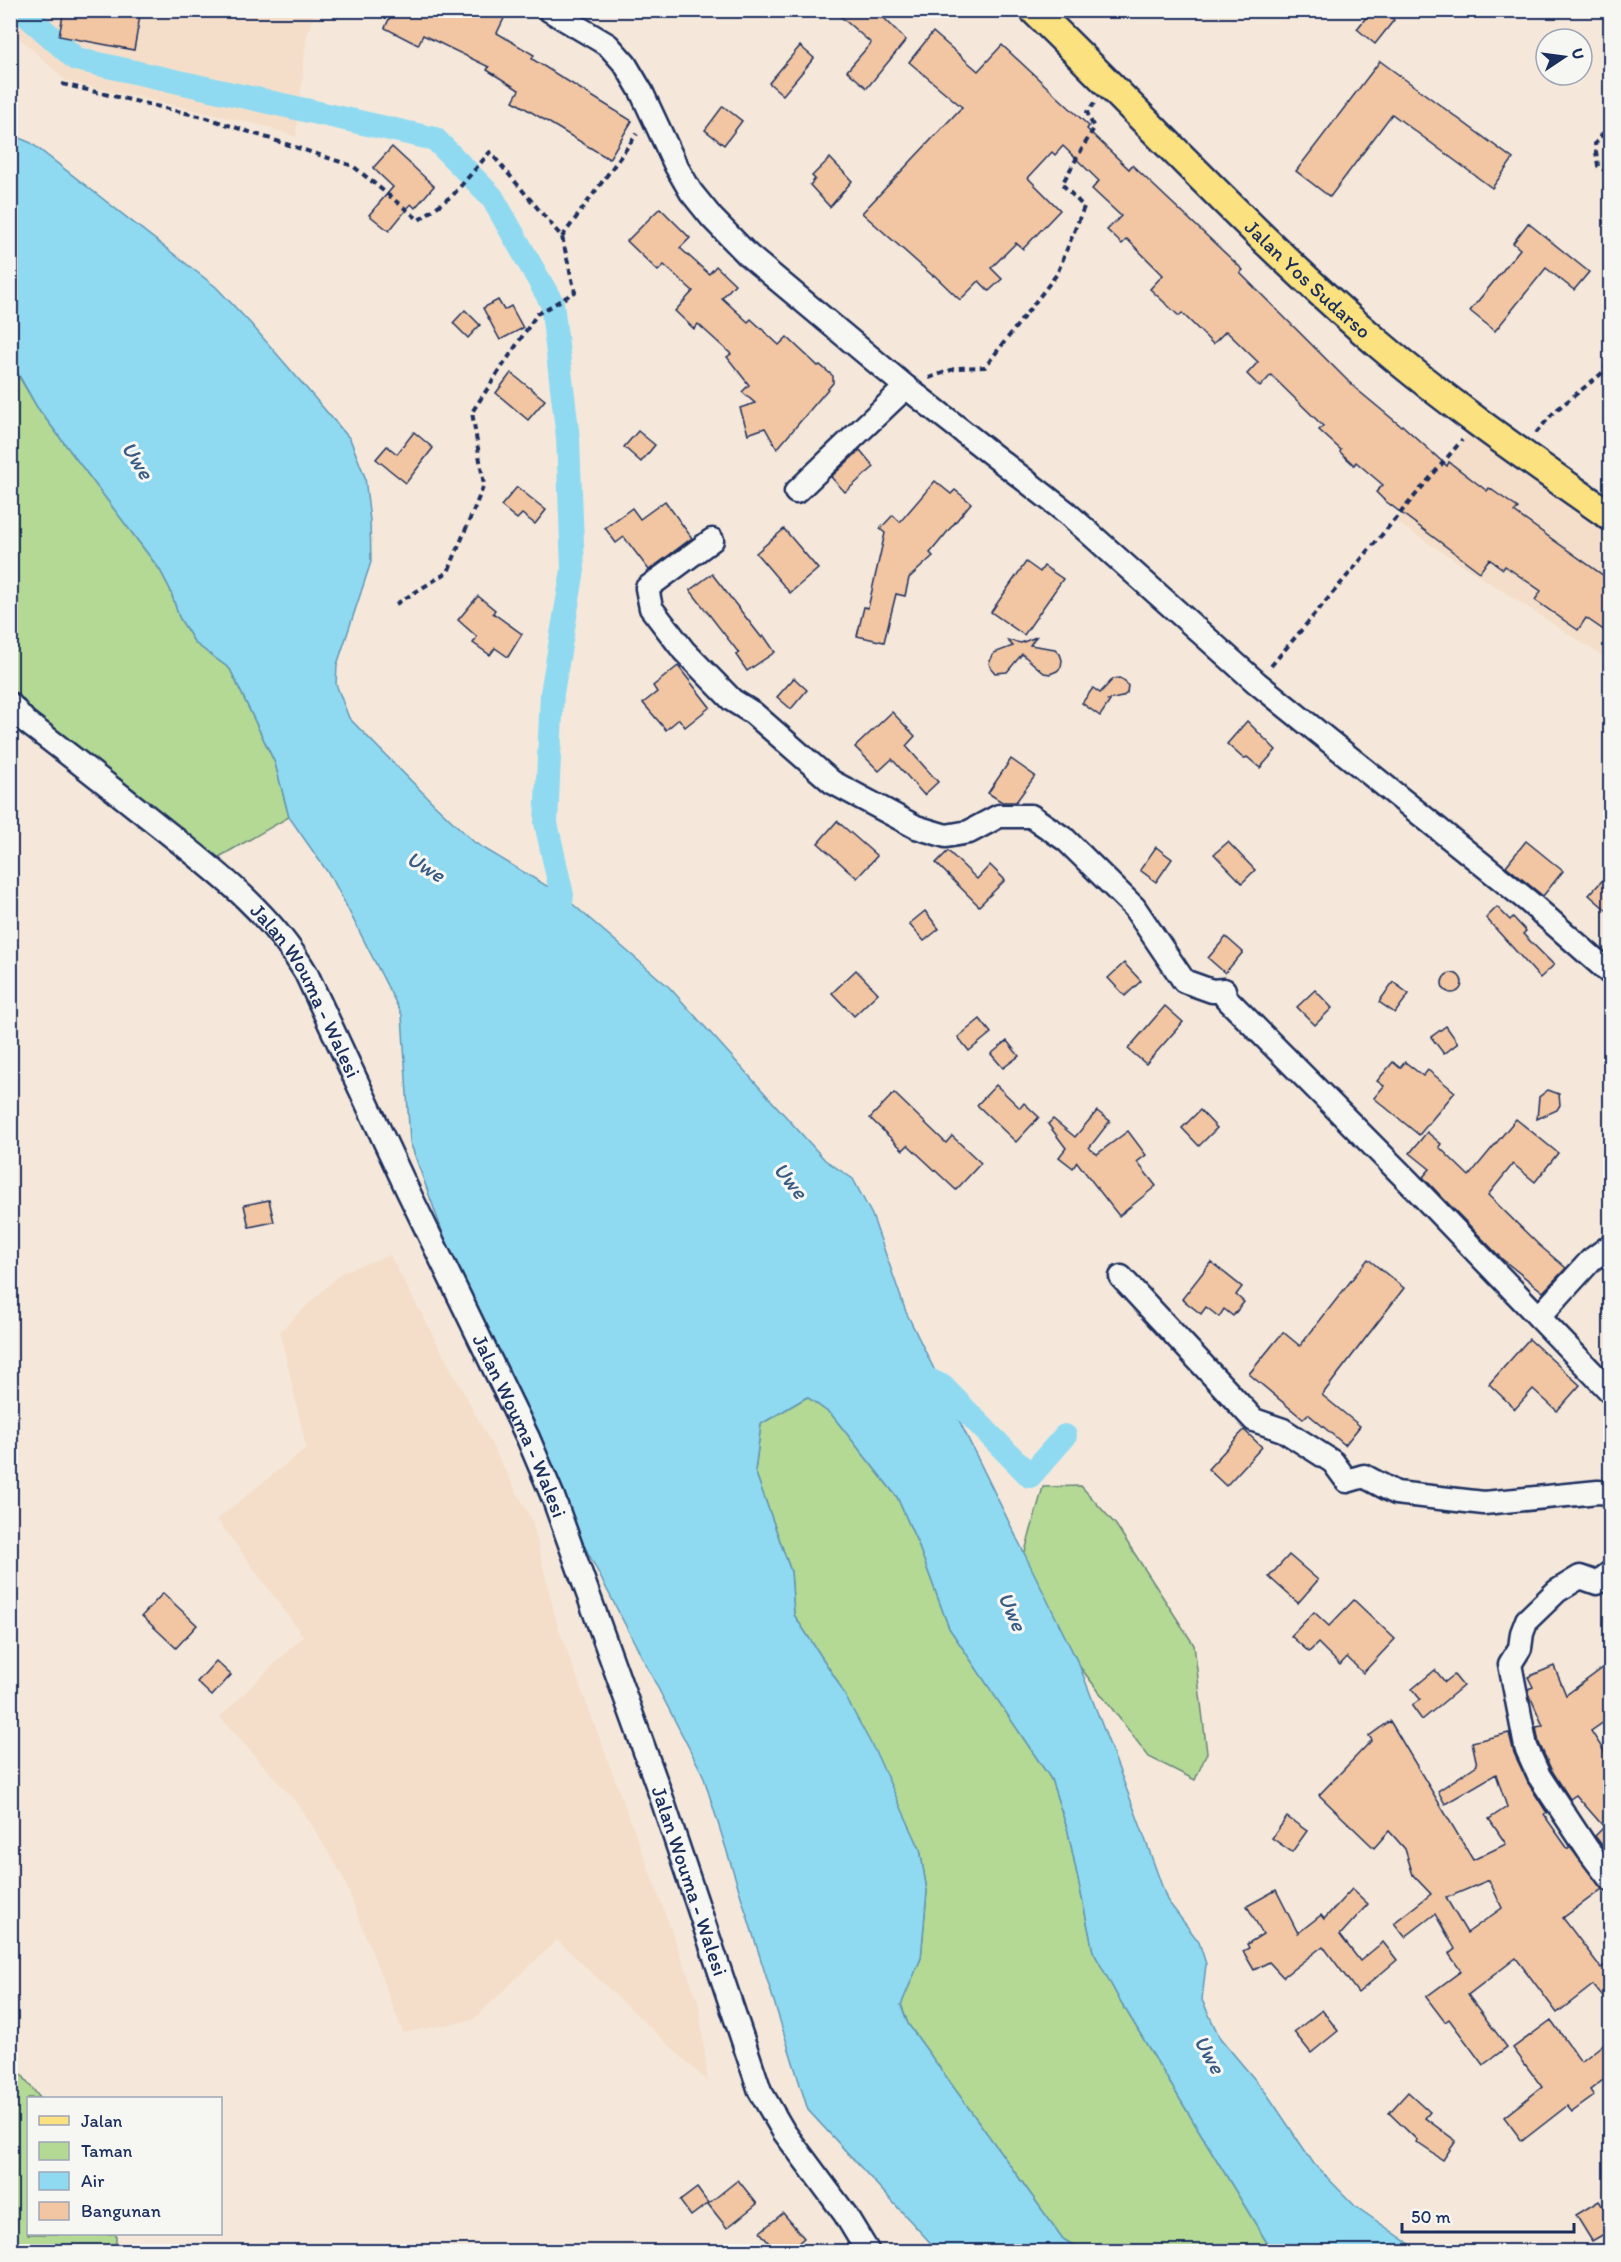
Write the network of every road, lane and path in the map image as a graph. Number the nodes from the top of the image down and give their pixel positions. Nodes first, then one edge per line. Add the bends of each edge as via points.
1 (549, 10) edge
2 (1036, 12) edge
3 (62, 84) dead end
4 (1109, 87) junction
5 (652, 114) junction
6 (1611, 124) edge
7 (1611, 174) edge
8 (562, 237) junction
9 (1611, 361) edge
10 (906, 387) junction
11 (1477, 422) junction
12 (1520, 452) junction
13 (796, 492) dead end
14 (1611, 516) edge
15 (712, 540) dead end
16 (396, 604) dead end
17 (1257, 683) junction
18 (10, 704) edge
19 (1611, 973) edge
20 (1611, 1246) edge
21 (1121, 1277) dead end
22 (1539, 1317) junction
23 (1611, 1391) edge
24 (1611, 1493) edge
25 (1611, 1573) edge
26 (1611, 1879) edge
27 (868, 2252) edge

1 - 5 street via 608,45 625,64
2 - 4 main road, Jalan Yos Sudarso
3 - 8 path via 207,118 352,166 419,220 459,188 490,152
4 - 10 path via 1087,112 1094,128 1062,184 1084,207 1057,274 985,367 957,368
4 - 11 main road, Jalan Yos Sudarso via 1300,273 1381,346
5 - 8 path
5 - 10 street via 691,192 712,218 748,255
6 - 7 path via 1595,144 1598,166
8 - 16 path via 575,292 537,314 472,412 484,485 448,572
9 - 12 path via 1601,374 1554,412
10 - 13 street
10 - 17 street via 1067,513
11 - 12 main road, Jalan Yos Sudarso
11 - 17 path
12 - 14 main road, Jalan Yos Sudarso
15 - 22 street via 647,588 651,608 684,651 732,700 759,718 832,782 916,827 945,836 969,832 999,816 1031,816 1066,840 1134,907 1184,981 1212,991 1224,990 1226,998
17 - 19 street via 1528,901
18 - 27 street, Jalan Wouma - Walesi via 25,721 243,894 291,947 310,979 553,1497 660,1793 760,2091
20 - 22 street via 1591,1260
21 - 24 street via 1254,1420 1283,1430 1333,1462 1347,1480 1364,1476 1396,1493 1484,1503
22 - 23 street
25 - 26 street via 1597,1583 1580,1577 1557,1591 1527,1620 1520,1648 1510,1664 1526,1747 1539,1776

